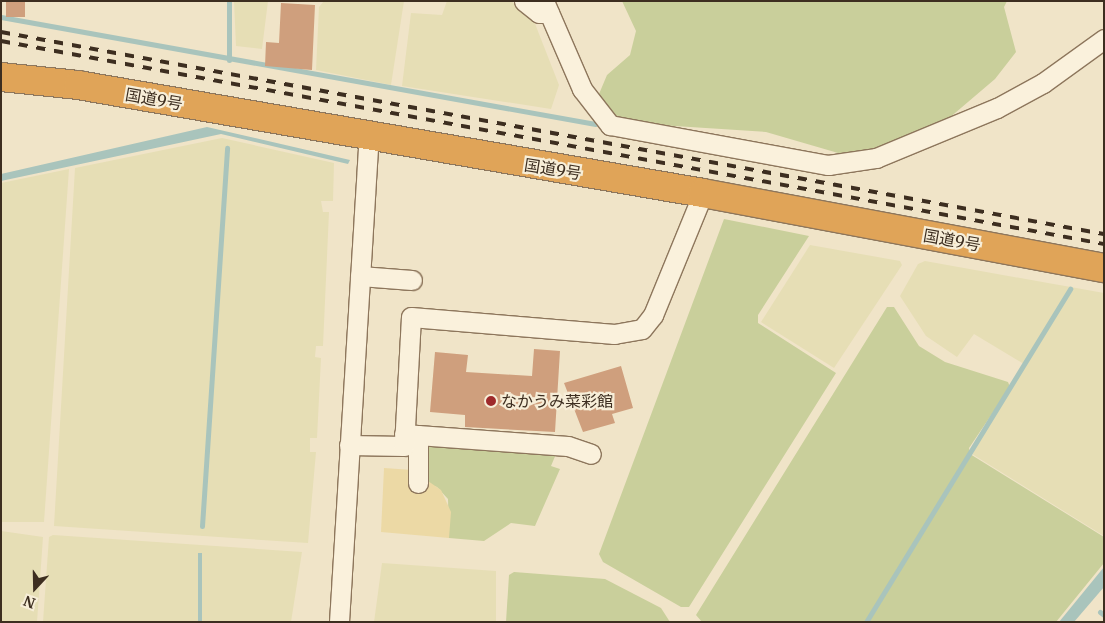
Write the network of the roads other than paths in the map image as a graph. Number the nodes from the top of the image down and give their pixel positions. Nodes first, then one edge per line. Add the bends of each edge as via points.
1 (524, 1) edge
2 (546, 7) edge
3 (1104, 39) edge
4 (1, 77) edge
5 (369, 138) junction
6 (703, 193) junction
7 (1104, 268) edge
8 (360, 276) junction
9 (412, 280) dead end
10 (411, 435) junction
11 (349, 445) junction
12 (592, 454) dead end
13 (418, 483) dead end
14 (339, 622) edge

1 - 2 street via 539,13
2 - 3 street via 582,89 610,125 828,165 876,158 997,108 1043,83
4 - 5 highway, 国道9号 via 78,86
5 - 6 highway, 国道9号
5 - 8 street
6 - 7 highway, 国道9号
6 - 10 street via 653,315 634,332 411,317
8 - 9 street
8 - 11 street
10 - 11 street via 404,446
10 - 12 street via 568,446
10 - 13 street
11 - 14 street

